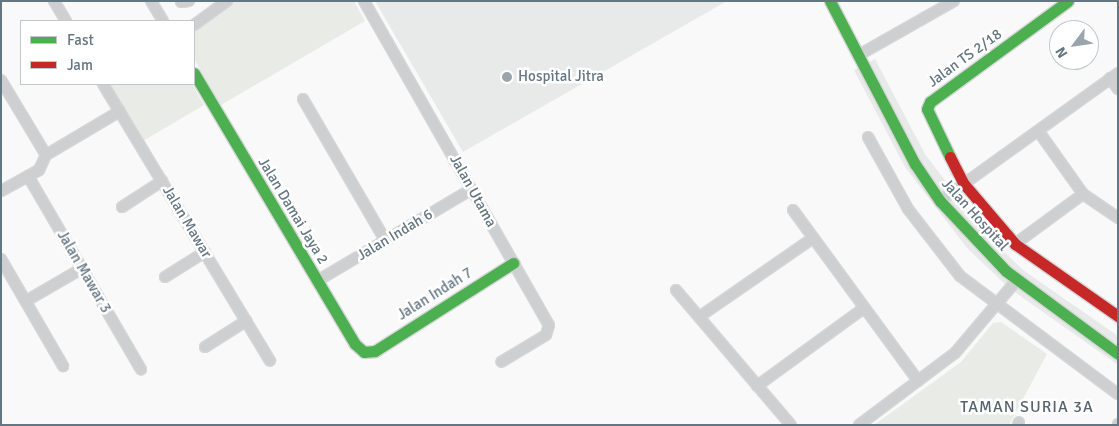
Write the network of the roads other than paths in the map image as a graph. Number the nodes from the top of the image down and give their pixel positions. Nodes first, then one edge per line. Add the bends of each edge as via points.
1 (54, 1) edge
2 (151, 1) edge
3 (227, 1) edge
4 (364, 1) edge
5 (830, 1) edge
6 (954, 1) edge
7 (1068, 1) edge
8 (65, 20) edge
9 (162, 20) edge
10 (195, 23) edge
11 (859, 55) junction
12 (195, 75) edge
13 (1114, 76) edge
14 (1, 80) edge
15 (104, 85) edge
16 (1118, 89) edge
17 (303, 99) dead end
18 (120, 111) junction
19 (1039, 132) junction
20 (868, 137) dead end
21 (46, 155) junction
22 (28, 176) junction
23 (162, 181) junction
24 (964, 184) junction
25 (472, 189) junction
26 (1, 191) edge
27 (1083, 194) junction
28 (940, 201) junction
29 (122, 207) dead end
30 (793, 210) dead end
31 (1118, 218) edge
32 (813, 238) junction
33 (385, 240) junction
34 (1015, 244) junction
35 (205, 252) junction
36 (1, 259) edge
37 (513, 263) junction
38 (81, 268) junction
39 (164, 277) dead end
40 (1017, 280) junction
41 (317, 281) junction
42 (676, 290) dead end
43 (26, 301) junction
44 (996, 306) junction
45 (864, 308) junction
46 (1116, 311) edge
47 (699, 317) junction
48 (246, 320) junction
49 (205, 347) dead end
50 (375, 351) joint
51 (1118, 354) edge
52 (270, 361) dead end
53 (501, 362) dead end
54 (63, 366) dead end
55 (141, 369) dead end
56 (918, 382) junction
57 (758, 386) junction
58 (1118, 394) edge
59 (791, 425) edge
60 (859, 425) edge

1 - 8 street
2 - 9 street
3 - 10 street
4 - 25 street, Jalan Utama
5 - 11 street, Jalan Hospital
6 - 11 street
7 - 24 street, Jalan TS 2/18 via 928,105 936,133
11 - 28 street, Jalan Hospital
12 - 41 street, Jalan Damai Jaya 2
13 - 16 street
13 - 19 street
14 - 21 street
15 - 18 street, Jalan Mawar
17 - 33 street
18 - 21 street
18 - 23 street, Jalan Mawar
19 - 24 street
19 - 27 street
20 - 44 street via 924,233 960,276
21 - 22 street via 45,163
22 - 26 street
22 - 38 street, Jalan Mawar 3
23 - 29 street
23 - 35 street, Jalan Mawar
24 - 28 street
24 - 34 street
25 - 33 street, Jalan Indah 6
25 - 37 street, Jalan Utama
27 - 31 street
27 - 34 street
28 - 40 street, Jalan Hospital via 975,243
30 - 32 street
32 - 45 street
32 - 47 street
33 - 41 street, Jalan Indah 6
34 - 46 street
35 - 39 street
35 - 48 street, Jalan Mawar
36 - 43 street
37 - 50 street, Jalan Indah 7
37 - 53 street, Jalan Utama via 550,329
38 - 43 street
38 - 55 street, Jalan Mawar 3
40 - 44 street
40 - 51 street, Jalan Hospital
41 - 50 street, Jalan Damai Jaya 2 via 355,344 364,352
42 - 47 street
43 - 54 street
44 - 56 street via 964,344
44 - 58 street
45 - 56 street
45 - 57 street
47 - 57 street
48 - 49 street
48 - 52 street, Jalan Mawar
56 - 60 street
57 - 59 street

